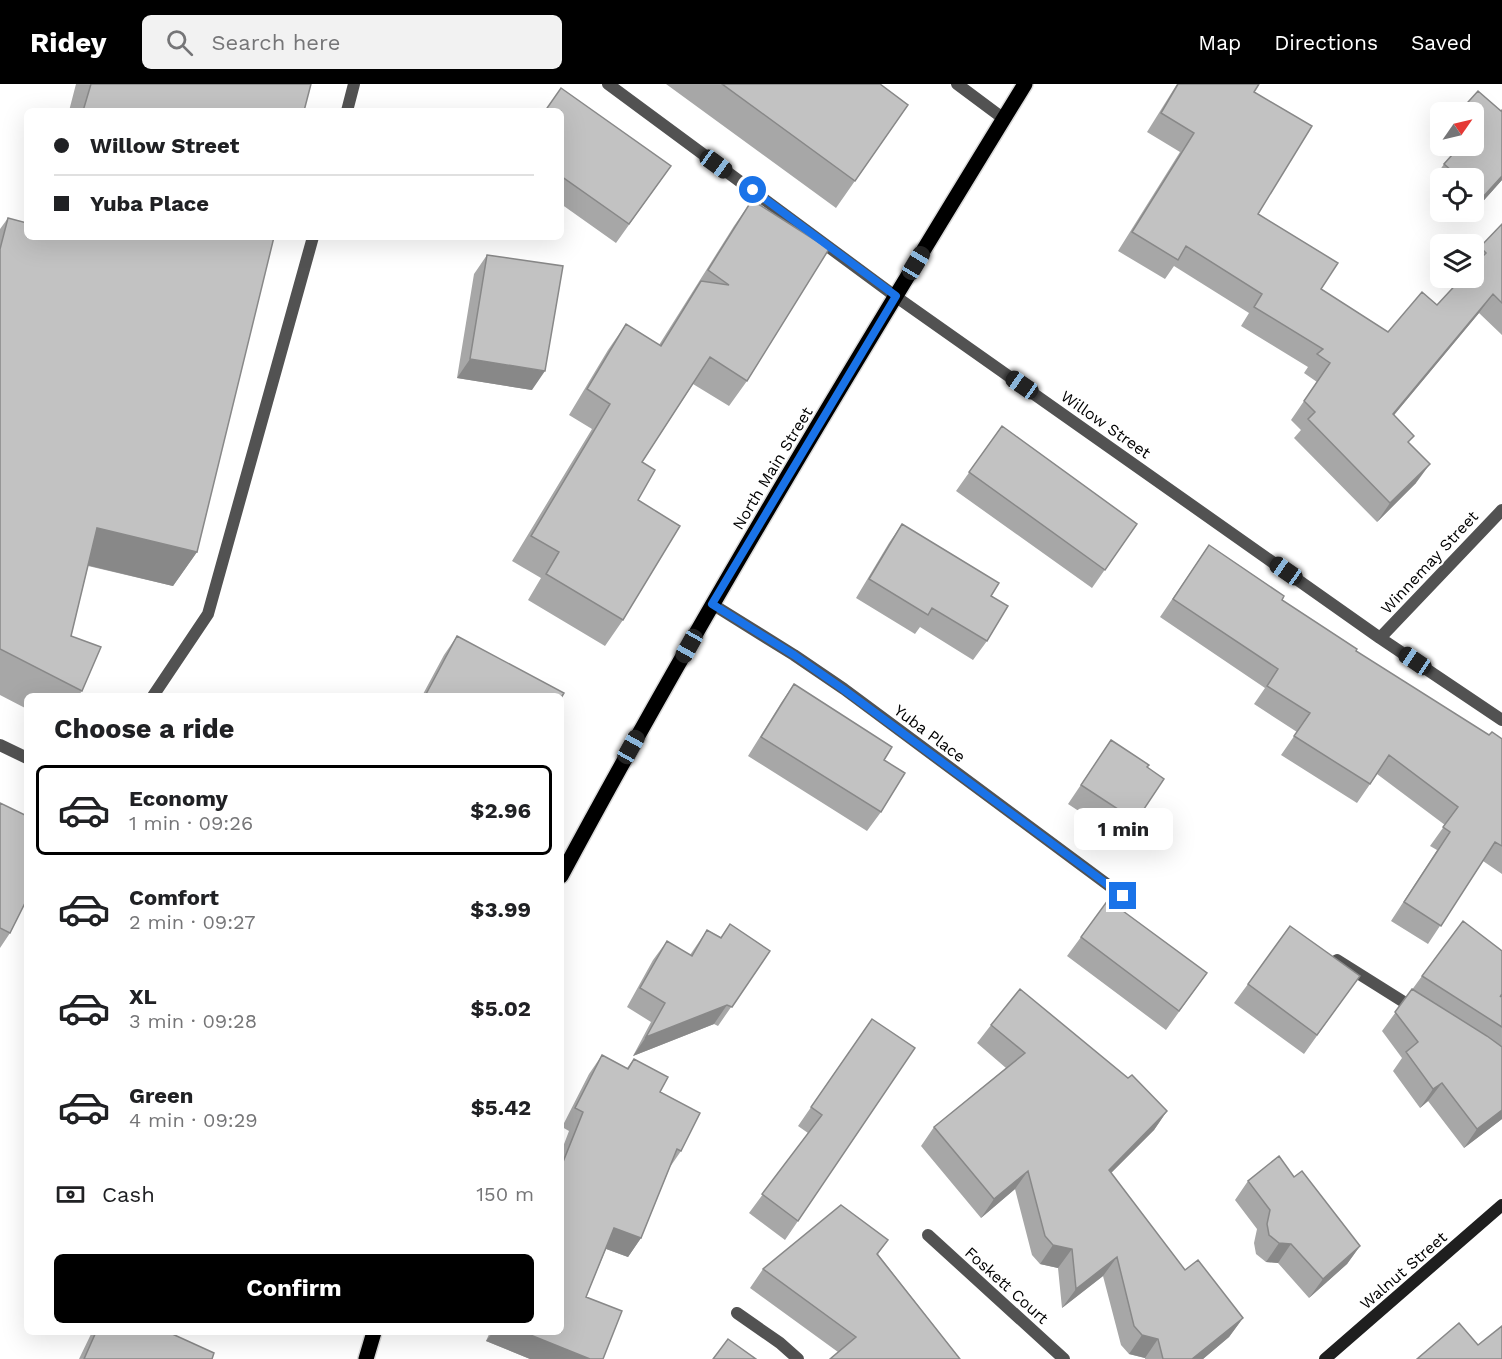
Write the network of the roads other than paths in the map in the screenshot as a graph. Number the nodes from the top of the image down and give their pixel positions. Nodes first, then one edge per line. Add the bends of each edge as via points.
1 (354, 84) edge
2 (608, 84) edge
3 (957, 84) edge
4 (1025, 84) edge
5 (348, 108) edge
6 (1004, 119) junction
7 (311, 240) edge
8 (896, 296) junction
9 (1502, 510) edge
10 (712, 604) junction
11 (1380, 638) junction
12 (155, 693) edge
13 (1502, 720) edge
14 (0, 745) edge
15 (24, 757) edge
16 (564, 871) edge
17 (1123, 896) dead end
18 (1338, 960) edge
19 (1428, 1017) edge
20 (1502, 1205) edge
21 (928, 1235) dead end
22 (737, 1313) dead end
23 (373, 1335) edge
24 (366, 1359) edge
25 (798, 1359) edge
26 (1064, 1359) edge
27 (1325, 1359) edge

1 - 5 street
2 - 8 street, Willow Street
3 - 6 street
4 - 6 main road, North Main Street
6 - 8 main road, North Main Street
7 - 12 street via 208,614
8 - 10 main road, North Main Street
8 - 11 street, Willow Street
9 - 11 street, Winnemay Street
10 - 16 main road, North Main Street
10 - 17 street, Yuba Place via 843,689
11 - 13 street, Willow Street
14 - 15 street
18 - 19 street
20 - 27 street, Walnut Street
21 - 26 street, Foskett Court
22 - 25 street
23 - 24 main road

